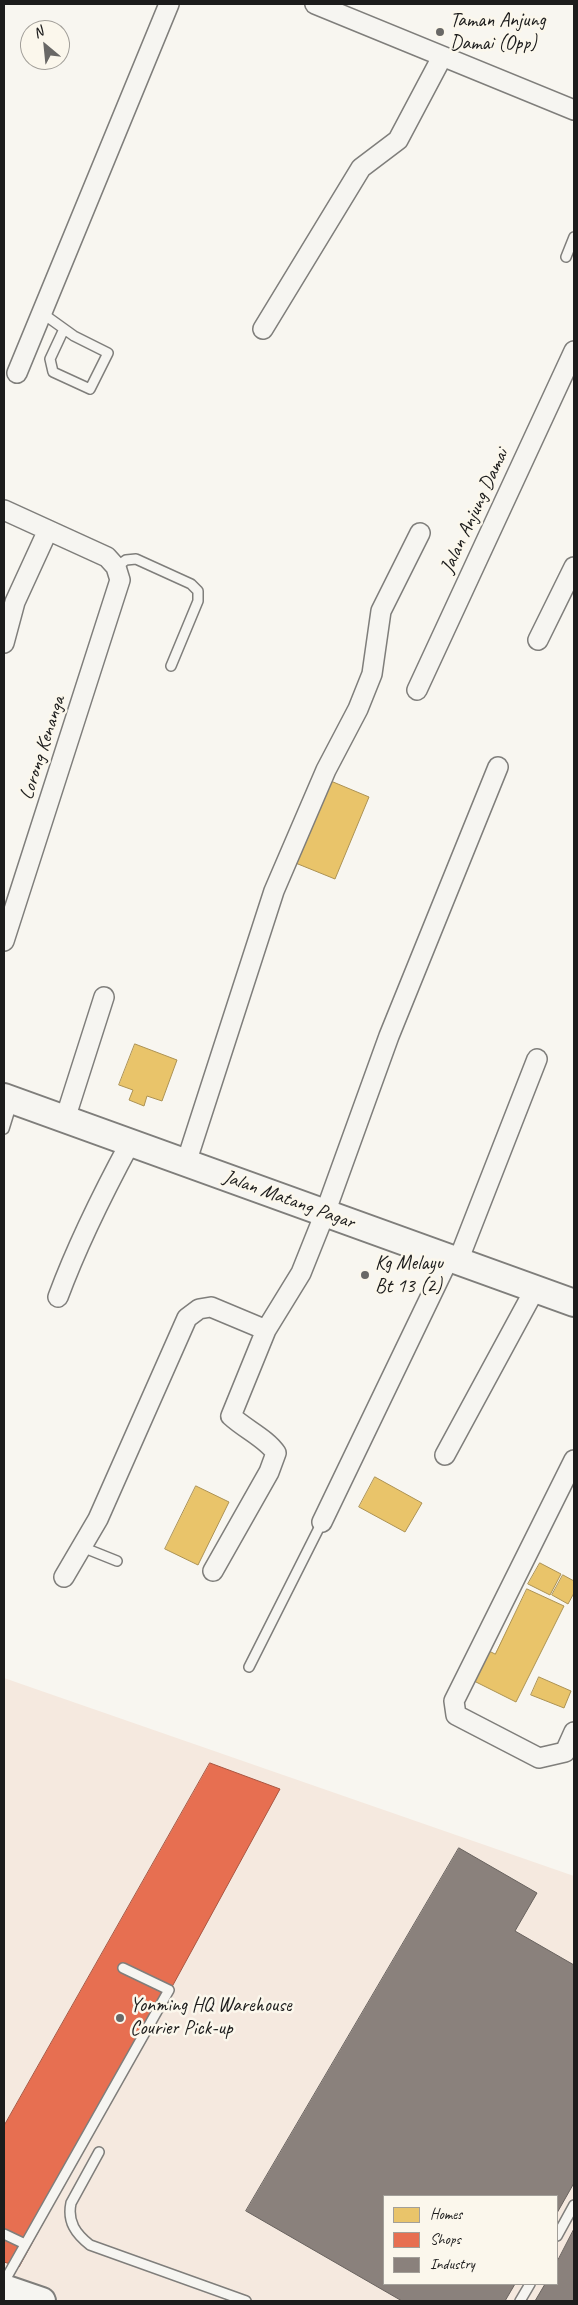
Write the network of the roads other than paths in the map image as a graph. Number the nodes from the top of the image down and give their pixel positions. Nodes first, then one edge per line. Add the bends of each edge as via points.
1 (170, 4) edge
2 (315, 4) edge
3 (442, 57) junction
4 (574, 110) edge
5 (574, 237) edge
6 (566, 257) dead end
7 (42, 313) junction
8 (64, 329) junction
9 (262, 329) dead end
10 (574, 351) edge
11 (17, 373) dead end
12 (4, 510) edge
13 (48, 530) junction
14 (420, 533) dead end
15 (574, 566) edge
16 (116, 568) junction
17 (538, 640) dead end
18 (4, 643) edge
19 (171, 666) dead end
20 (417, 690) dead end
21 (498, 767) dead end
22 (4, 941) edge
23 (104, 997) dead end
24 (536, 1059) dead end
25 (8, 1099) edge
26 (65, 1120) junction
27 (4, 1129) edge
28 (130, 1143) junction
29 (186, 1163) junction
30 (326, 1214) junction
31 (453, 1260) junction
32 (535, 1289) junction
33 (58, 1297) dead end
34 (574, 1303) edge
35 (266, 1330) junction
36 (445, 1455) dead end
37 (574, 1460) edge
38 (322, 1522) joint
39 (82, 1547) junction
40 (117, 1561) dead end
41 (213, 1571) dead end
42 (64, 1577) dead end
43 (249, 1667) dead end
44 (574, 1732) edge
45 (124, 1968) dead end
46 (99, 2152) dead end
47 (574, 2205) edge
48 (4, 2234) edge
49 (558, 2234) edge
50 (25, 2244) junction
51 (4, 2282) edge
52 (529, 2285) edge
53 (246, 2301) edge
54 (520, 2301) edge

1 - 7 street
2 - 3 street
3 - 4 street
3 - 9 street via 398,140 361,168
5 - 6 lane
7 - 8 lane
7 - 11 street
8 - 8 lane via 108,353 90,390 53,372 50,358
10 - 20 street, Jalan Anjung Damai
12 - 13 street
13 - 16 street via 107,557
13 - 18 street via 15,602
14 - 29 street via 381,611 372,674 358,709 326,770 274,891
15 - 17 street
16 - 19 lane via 126,560 136,559 191,584 198,591 198,601
16 - 22 street, Lorong Kenanga via 120,580
21 - 30 street via 389,1036
23 - 26 street
24 - 31 street
25 - 26 main road, Jalan Matang Pagar
25 - 27 lane
26 - 28 main road, Jalan Matang Pagar
28 - 29 main road, Jalan Matang Pagar
28 - 33 street via 92,1213
29 - 30 main road, Jalan Matang Pagar
30 - 31 main road, Jalan Matang Pagar
30 - 35 street via 301,1273
31 - 32 main road, Jalan Matang Pagar
31 - 38 street
32 - 34 main road, Jalan Matang Pagar
32 - 36 street
35 - 39 street via 211,1307 198,1309 187,1318 98,1519
35 - 41 street via 231,1416 245,1429 271,1444 276,1453 269,1472
37 - 44 street via 454,1701 456,1715 539,1758 565,1752
38 - 43 lane
39 - 40 lane
39 - 42 street
45 - 50 lane via 169,1990
46 - 53 lane via 71,2203 69,2212 78,2235 90,2246
47 - 49 lane
48 - 50 lane
50 - 51 lane
52 - 54 lane

